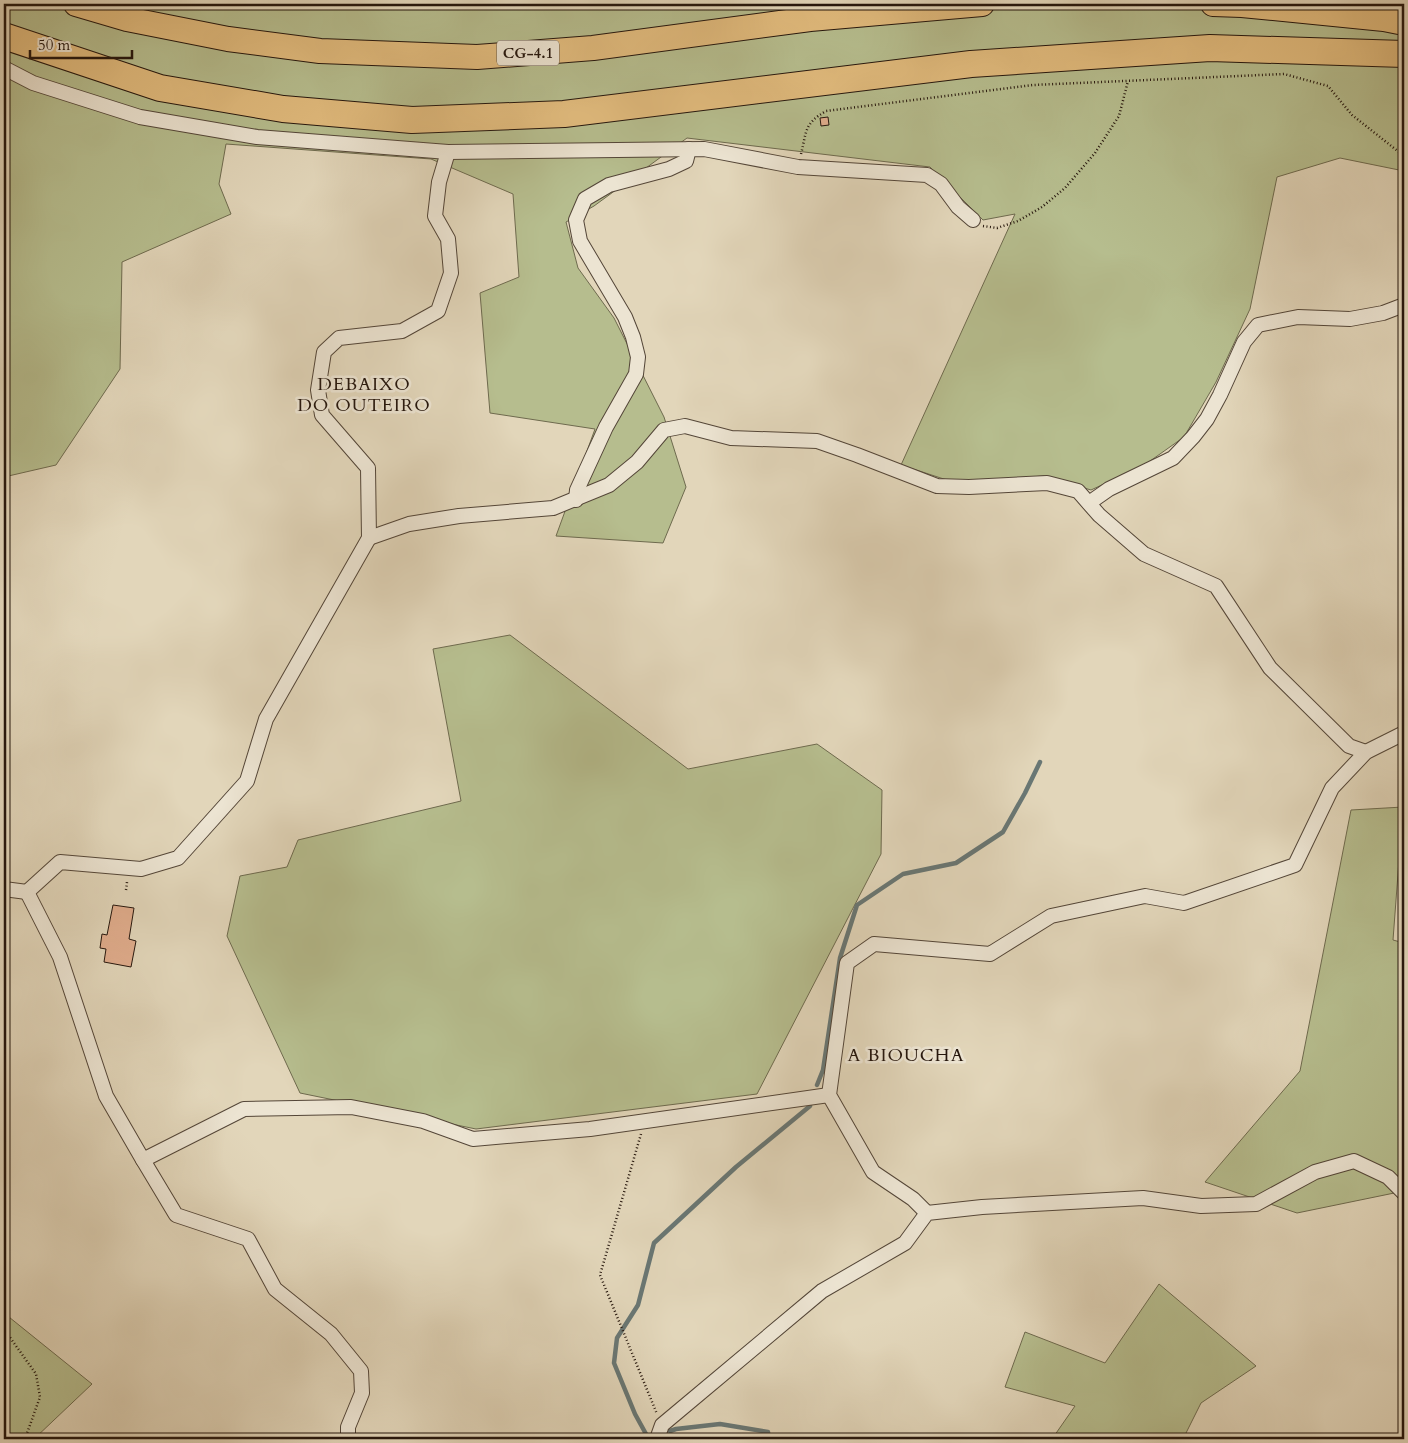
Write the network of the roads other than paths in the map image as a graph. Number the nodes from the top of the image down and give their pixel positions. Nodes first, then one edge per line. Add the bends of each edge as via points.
1 (76, 4) edge
2 (982, 4) edge
3 (1213, 4) edge
4 (1404, 23) edge
5 (4, 36) edge
6 (1404, 54) edge
7 (4, 68) edge
8 (689, 149) junction
9 (448, 152) junction
10 (973, 220) road end
11 (1404, 305) edge
12 (576, 500) junction
13 (1089, 503) junction
14 (369, 538) junction
15 (1404, 733) edge
16 (1366, 752) junction
17 (4, 889) edge
18 (27, 892) junction
19 (829, 1095) junction
20 (143, 1160) junction
21 (1404, 1193) edge
22 (927, 1213) junction
23 (348, 1439) edge
24 (657, 1439) edge

1 - 2 highway, CG-4.1 via 127,19 228,39 320,51 476,57 593,48 810,19
3 - 4 highway
5 - 6 highway via 160,88 283,109 412,120 564,114 971,64 1210,48
7 - 9 street via 34,82 140,117 257,137
8 - 9 street
8 - 10 street via 798,167 927,175 941,184 958,207
8 - 12 street via 686,161 669,169 609,185 585,199 576,220 580,241 625,317 638,357 636,374 606,428 577,490
9 - 14 street via 439,182 435,216 448,239 451,273 438,312 402,332 339,338 324,352 318,390 322,415 368,468
11 - 13 street via 1383,314 1350,319 1298,317 1258,325 1244,342 1220,395 1193,437 1173,458 1109,489
12 - 13 street via 609,485 638,462 664,430 685,426 730,438 817,441 937,486 969,488 1047,483 1078,491
12 - 14 street via 553,508 409,524
13 - 16 street via 1144,554 1216,586 1270,668 1349,746
14 - 18 street via 266,719 247,781 180,861 141,869 60,862
15 - 16 street
16 - 19 street via 1332,788 1295,865 1184,903 1145,896 1050,916 990,954 874,944 847,963
17 - 18 street
18 - 20 street via 60,957 106,1096
19 - 20 street via 590,1129 473,1139 423,1121 351,1108 244,1109
19 - 22 street via 873,1172 914,1199
20 - 23 street via 176,1215 248,1239 275,1289 331,1334 361,1371 362,1393 348,1427
21 - 22 street via 1388,1177 1354,1161 1315,1172 1256,1204 1201,1206 1143,1198
22 - 24 street via 905,1243 822,1291 662,1425

